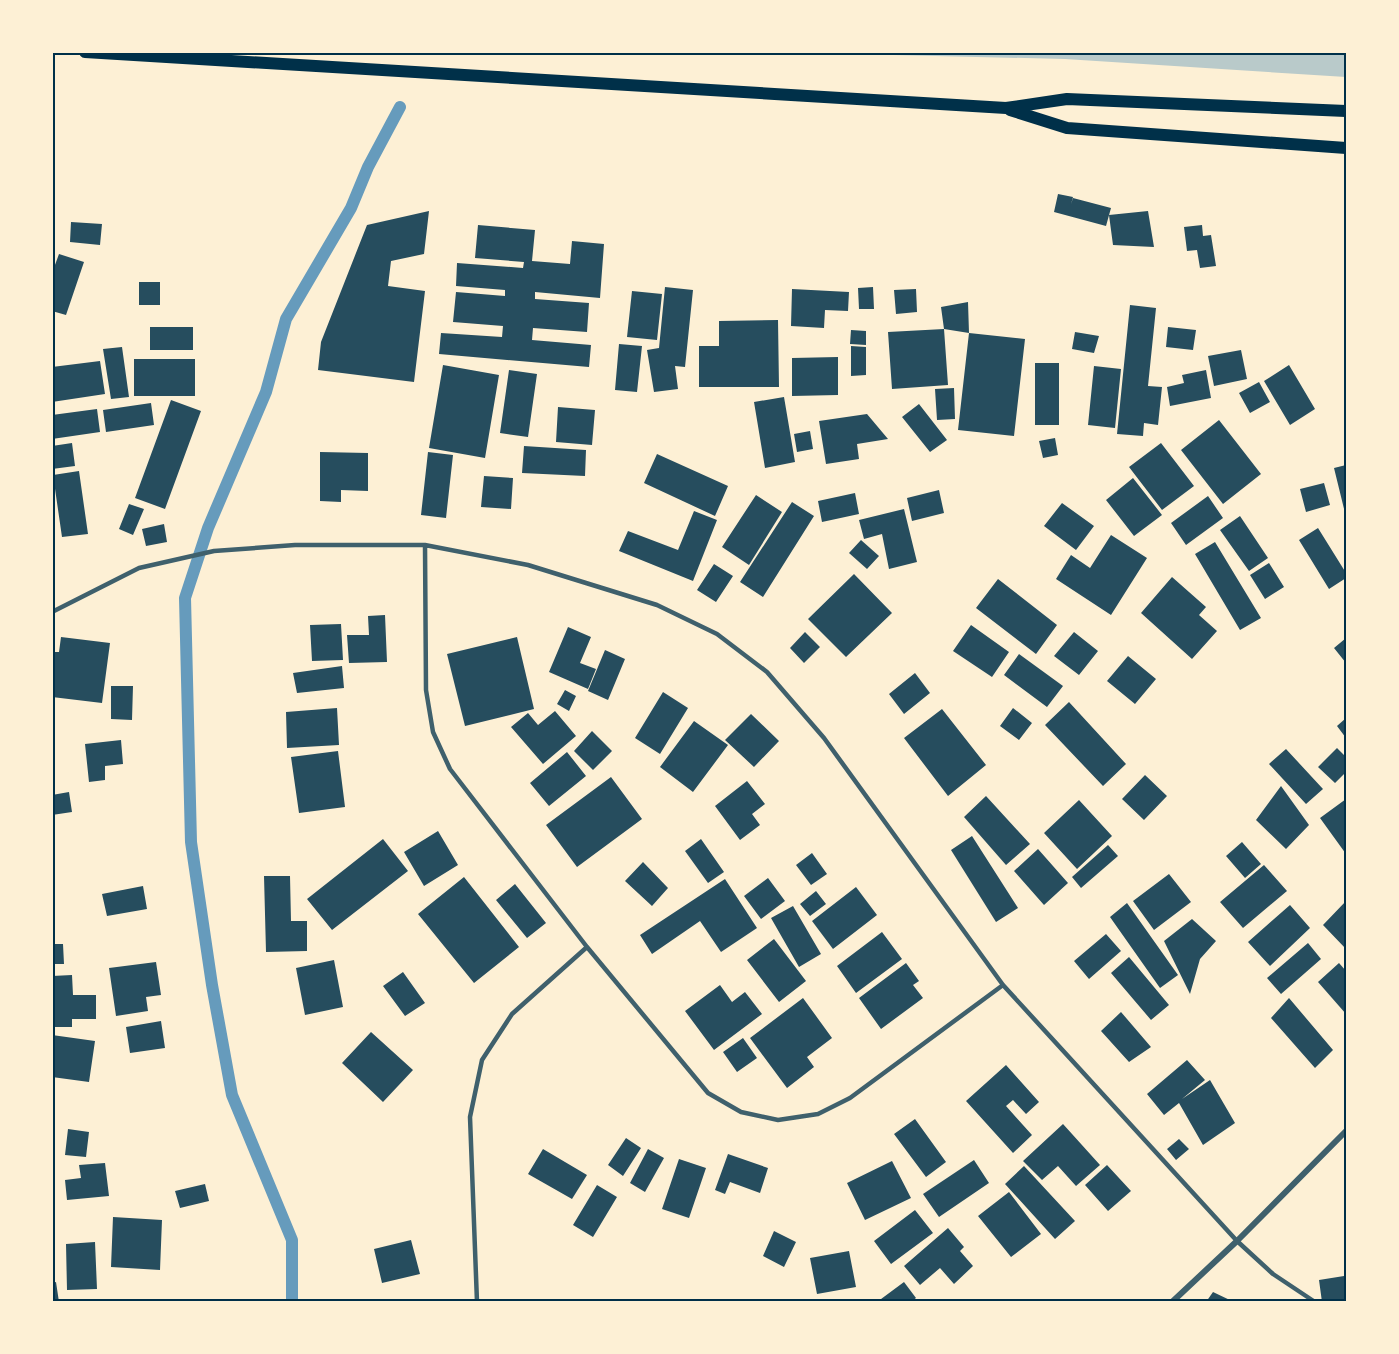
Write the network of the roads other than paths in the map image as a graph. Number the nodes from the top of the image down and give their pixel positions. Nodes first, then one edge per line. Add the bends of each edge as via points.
1 (85, 52) edge
2 (1006, 108) junction
3 (1347, 111) edge
4 (1347, 148) edge
5 (425, 544) junction
6 (52, 612) edge
7 (587, 947) junction
8 (1003, 985) junction
9 (1347, 1131) edge
10 (1237, 1241) junction
11 (477, 1302) edge
12 (1172, 1302) edge
13 (1315, 1302) edge

1 - 2 main road
2 - 3 main road via 1067,99
2 - 4 main road via 1066,128
5 - 6 lane via 295,545 214,551 139,568
5 - 7 lane via 426,690 433,732 450,769
5 - 8 lane via 528,565 647,602 717,634 767,672 824,738
7 - 8 lane via 708,1093 741,1112 778,1120 818,1114 850,1098
7 - 11 lane via 512,1014 482,1060 470,1118
8 - 10 lane
9 - 10 street
10 - 12 street
10 - 13 lane via 1273,1274

